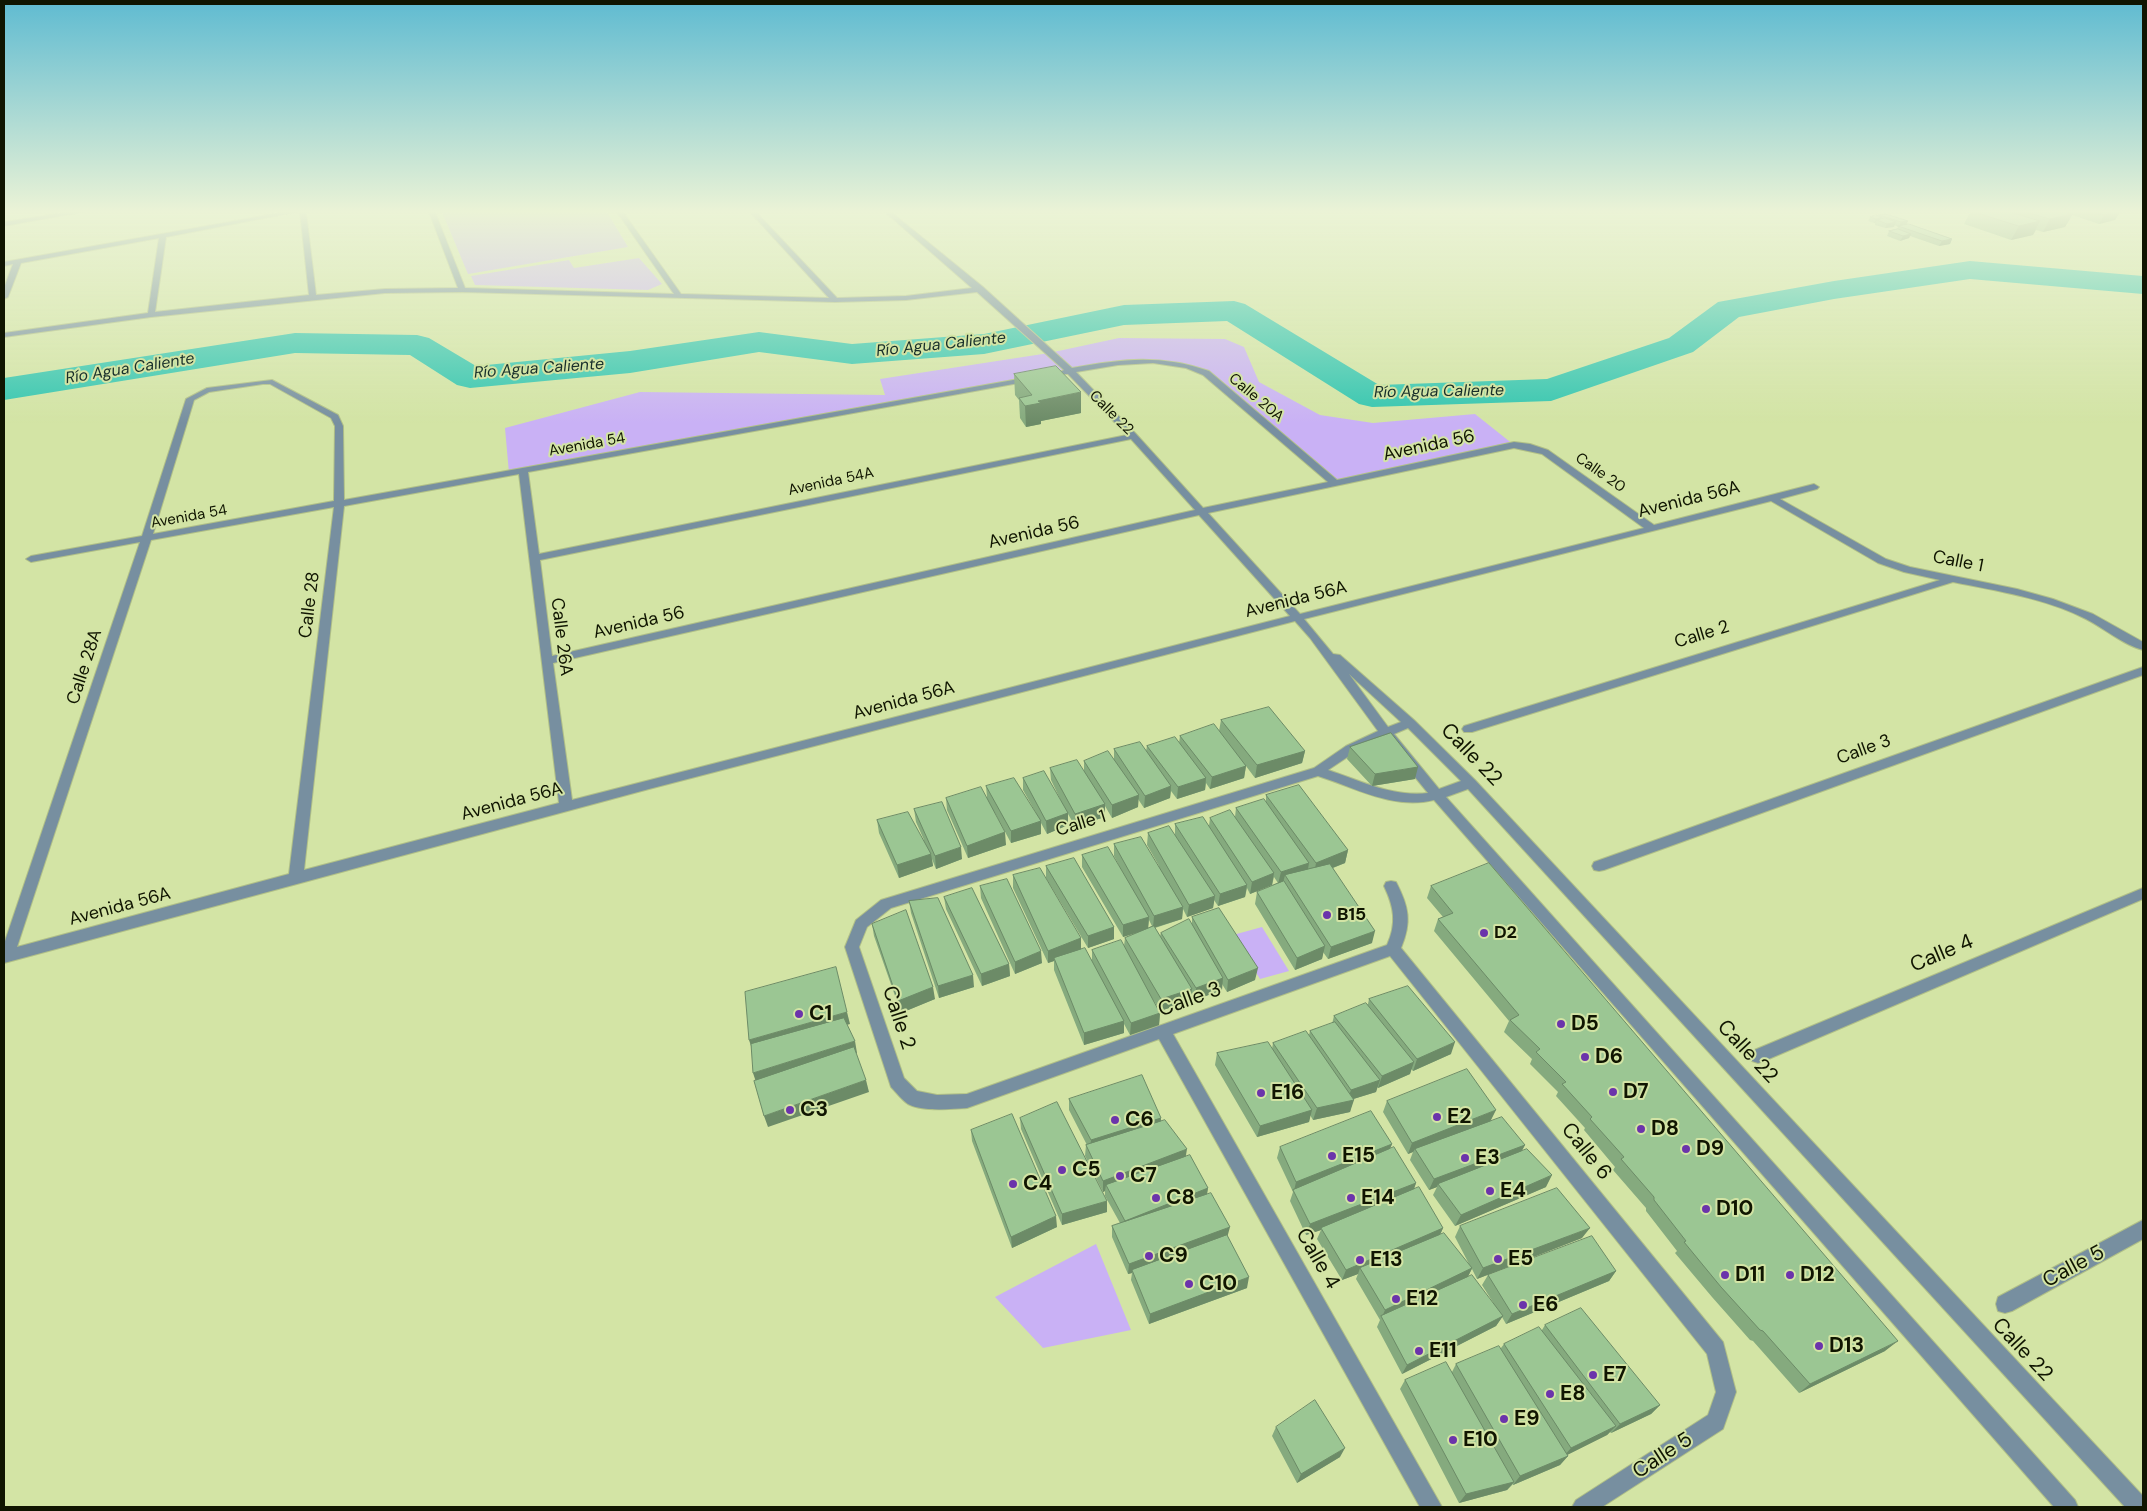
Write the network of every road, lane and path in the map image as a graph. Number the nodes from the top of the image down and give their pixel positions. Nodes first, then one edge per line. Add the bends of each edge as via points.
1 (10, 283) edge
2 (156, 283) edge
3 (311, 283) edge
4 (459, 283) edge
5 (670, 283) edge
6 (820, 283) edge
7 (972, 283) edge
8 (980, 289) junction
9 (462, 290) junction
10 (313, 297) junction
11 (680, 297) junction
12 (4, 298) edge
13 (836, 300) junction
14 (151, 315) junction
15 (4, 335) edge
16 (1148, 360) joint
17 (1070, 372) junction
18 (263, 382) joint
19 (1133, 436) junction
20 (1530, 447) joint
21 (524, 471) junction
22 (1334, 482) junction
23 (1814, 486) dead end
24 (1772, 498) junction
25 (339, 504) junction
26 (1203, 511) junction
27 (1651, 528) junction
28 (146, 539) junction
29 (534, 558) junction
30 (31, 559) dead end
31 (1949, 580) junction
32 (1297, 617) junction
33 (1314, 636) junction
34 (2143, 647) edge
35 (546, 661) junction
36 (2143, 670) edge
37 (1410, 723) junction
38 (1468, 729) dead end
39 (1386, 733) junction
40 (1318, 771) junction
41 (1470, 784) junction
42 (1436, 794) junction
43 (566, 806) junction
44 (1599, 866) dead end
45 (296, 877) junction
46 (1391, 886) dead end
47 (2143, 893) edge
48 (861, 924) joint
49 (1393, 949) junction
50 (6, 956) edge
51 (1163, 1032) junction
52 (1758, 1056) dead end
53 (937, 1102) joint
54 (2143, 1229) edge
55 (2005, 1304) dead end
56 (1726, 1392) joint
57 (1432, 1507) edge
58 (1583, 1507) edge
59 (2068, 1507) edge
60 (2139, 1507) edge

1 - 12 street
2 - 14 street
3 - 10 street
4 - 9 street
5 - 11 street
6 - 13 street
7 - 8 street, Calle 22
8 - 13 street via 906,298
8 - 17 street, Calle 22
9 - 10 street via 385,291
9 - 11 street
10 - 14 street
11 - 13 street
14 - 15 street
16 - 17 street, Avenida 54
16 - 22 street, Calle 20A via 1178,363 1206,373
17 - 19 street, Calle 22
17 - 21 street, Avenida 54
18 - 25 street, Calle 28 via 272,382 334,417 339,426
18 - 28 street, Calle 28A via 200,392 190,399
19 - 26 street, Calle 22
19 - 29 street, Avenida 54A
20 - 22 street, Avenida 56 via 1514,445
20 - 27 street, Calle 20 via 1545,452
21 - 25 street, Avenida 54
21 - 29 street, Calle 26A
22 - 26 street, Avenida 56
23 - 24 street, Avenida 56A
24 - 27 street, Avenida 56A
24 - 31 street, Calle 1 via 1882,561
25 - 28 street, Avenida 54
25 - 45 street, Calle 28
26 - 32 street, Calle 22
26 - 35 street, Avenida 56
27 - 32 street, Avenida 56A
28 - 30 street, Avenida 54
28 - 50 street, Calle 28A
29 - 35 street, Calle 26A
31 - 34 street, Calle 1 via 2049,601 2089,616
31 - 38 street, Calle 2
32 - 33 street, Calle 22
32 - 43 street, Avenida 56A
33 - 37 street, Calle 22
33 - 39 street, Calle 22
35 - 43 street, Calle 26A
36 - 44 street, Calle 3
37 - 39 street
37 - 41 street, Calle 22
39 - 40 street via 1356,745
39 - 42 street, Calle 22
40 - 42 street via 1383,795 1423,798
40 - 48 street, Calle 1 via 886,904
41 - 42 street
41 - 60 street, Calle 22
42 - 59 street, Calle 22
43 - 45 street, Avenida 56A
45 - 50 street, Avenida 56A
46 - 49 street via 1403,920
47 - 52 street, Calle 4
48 - 53 street, Calle 2 via 852,947 897,1082 913,1098
49 - 51 street, Calle 3
49 - 56 street, Calle 6 via 1716,1349
51 - 53 street, Calle 3 via 967,1101
51 - 57 street, Calle 4
54 - 55 street, Calle 5
56 - 58 street, Calle 5 via 1716,1422

